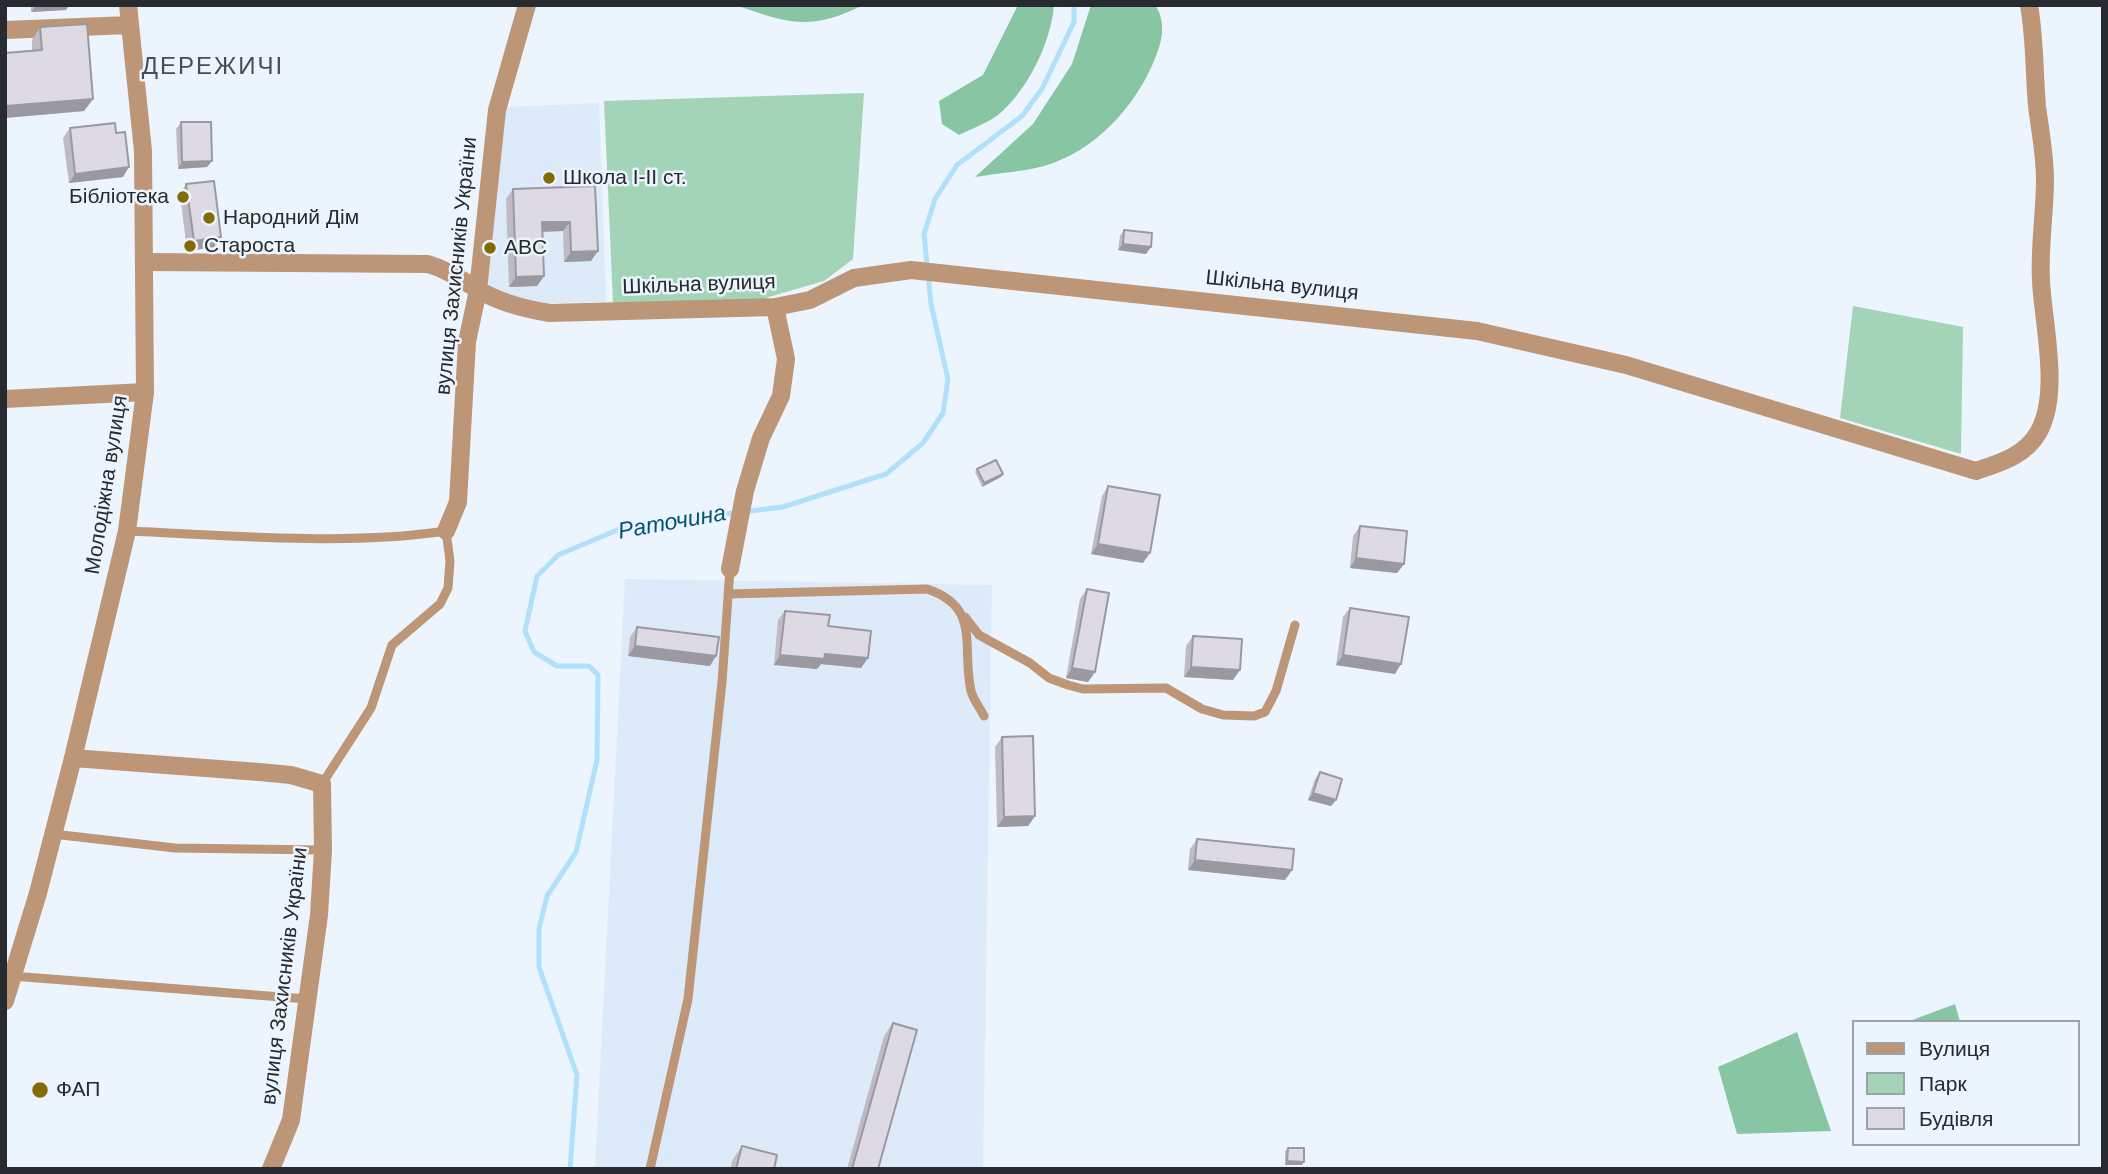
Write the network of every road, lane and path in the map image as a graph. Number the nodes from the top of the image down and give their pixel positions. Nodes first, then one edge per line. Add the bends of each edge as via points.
1 (128, 5) edge
2 (527, 5) edge
3 (2029, 5) edge
4 (130, 25) junction
5 (5, 30) edge
6 (145, 262) junction
7 (478, 290) junction
8 (775, 307) junction
9 (145, 392) junction
10 (5, 399) edge
11 (127, 531) junction
12 (446, 531) junction
13 (730, 569) joint
14 (728, 594) junction
15 (965, 617) junction
16 (1295, 625) dead end
17 (984, 716) dead end
18 (73, 758) junction
19 (322, 784) junction
20 (54, 834) junction
21 (323, 850) junction
22 (10, 976) junction
23 (307, 999) junction
24 (5, 1001) edge
25 (271, 1169) edge
26 (650, 1169) edge

1 - 4 street, Молодіжна вулиця
2 - 7 street, вулиця Захисників України via 497,110
3 - 8 street, Шкільна вулиця via 2045,179 2041,280 2048,386 2045,419 2023,451 1976,471 1626,365 1477,331 911,270 854,278 810,300
4 - 5 street
4 - 6 street, Молодіжна вулиця via 143,151
6 - 7 street, Шкільна вулиця via 428,264 451,271
6 - 9 street, Молодіжна вулиця
7 - 8 street, Шкільна вулиця via 517,308 550,313
7 - 12 street, вулиця Захисників України via 467,342 458,502
8 - 13 street via 786,359 781,396 761,438 745,491
9 - 10 street
9 - 11 street, Молодіжна вулиця
11 - 12 lane via 275,537 416,536
11 - 18 street, Молодіжна вулиця
12 - 19 lane, вулиця Захисників України via 450,561 440,604 392,645 371,708
13 - 14 lane
14 - 15 lane via 927,589 954,602
14 - 26 lane via 688,999
15 - 16 lane via 979,635 1068,685 1083,689 1166,688 1202,709 1254,716 1265,712 1276,691
15 - 17 lane via 971,692
18 - 19 street via 270,773
18 - 20 street, Молодіжна вулиця
19 - 21 street, вулиця Захисників України
20 - 21 lane via 175,848
20 - 22 street, Молодіжна вулиця
21 - 23 street, вулиця Захисників України
22 - 23 lane
22 - 24 street, Молодіжна вулиця
23 - 25 street, вулиця Захисників України via 291,1120

